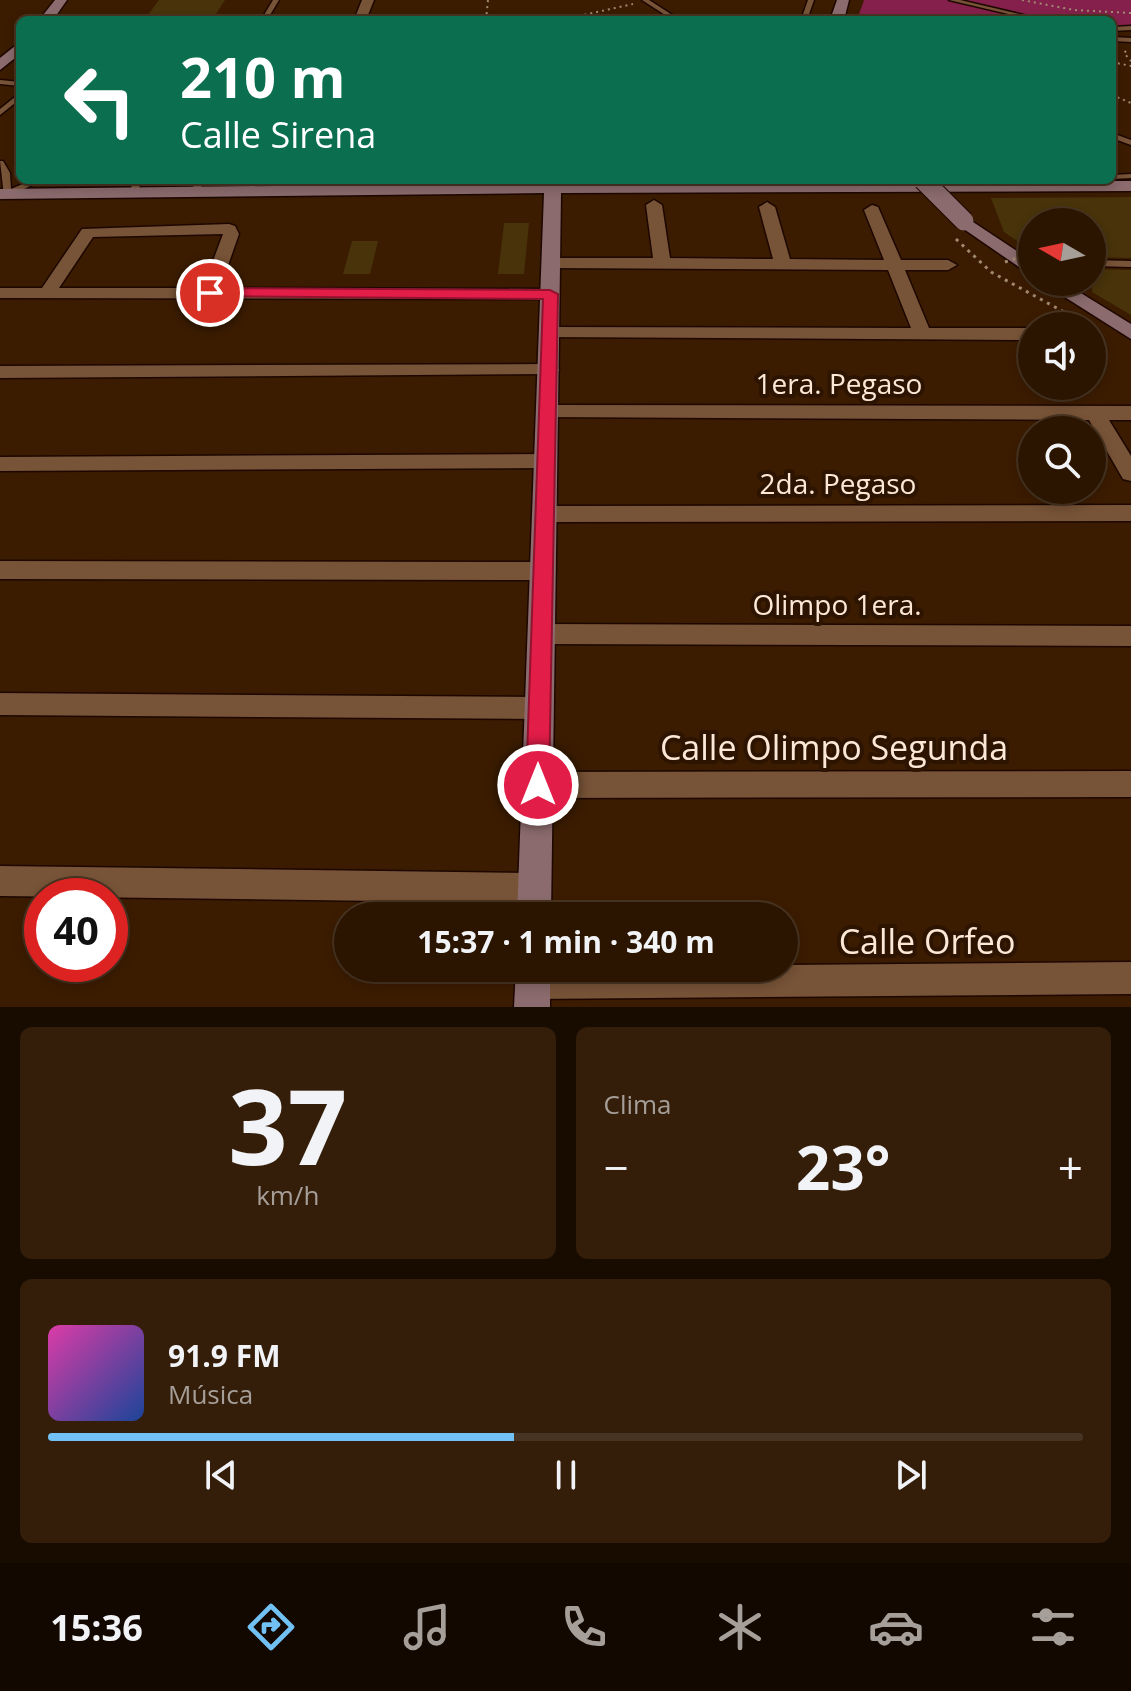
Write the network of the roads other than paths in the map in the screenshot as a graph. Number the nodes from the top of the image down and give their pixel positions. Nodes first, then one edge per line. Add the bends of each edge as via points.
1 (646, 0) edge
2 (952, 0) edge
3 (671, 16) edge
4 (1024, 16) edge
5 (16, 50) edge
6 (0, 66) edge
7 (16, 99) edge
8 (0, 113) edge
9 (0, 163) edge
10 (30, 184) edge
11 (552, 184) edge
12 (666, 184) edge
13 (713, 184) edge
14 (861, 184) edge
15 (927, 184) edge
16 (1028, 184) edge
17 (309, 185) edge
18 (405, 185) edge
19 (446, 185) edge
20 (136, 186) edge
21 (197, 186) edge
22 (276, 186) edge
23 (707, 186) junction
24 (869, 186) junction
25 (1015, 186) junction
26 (1131, 186) edge
27 (2, 197) edge
28 (654, 205) dead end
29 (767, 207) dead end
30 (872, 210) dead end
31 (1018, 257) edge
32 (551, 263) junction
33 (662, 263) junction
34 (1106, 263) edge
35 (783, 264) junction
36 (1131, 264) edge
37 (894, 265) junction
38 (948, 265) dead end
39 (0, 293) edge
40 (47, 293) junction
41 (210, 293) junction
42 (550, 294) junction
43 (1072, 296) edge
44 (549, 333) junction
45 (922, 333) junction
46 (1131, 333) edge
47 (1018, 334) edge
48 (549, 370) junction
49 (0, 372) edge
50 (548, 412) junction
51 (1095, 413) junction
52 (1131, 413) edge
53 (546, 461) junction
54 (0, 464) edge
55 (1131, 474) edge
56 (1131, 513) edge
57 (545, 514) junction
58 (0, 570) edge
59 (544, 571) junction
60 (542, 634) junction
61 (1131, 636) edge
62 (0, 704) edge
63 (538, 708) junction
64 (1131, 784) edge
65 (538, 785) junction
66 (0, 881) edge
67 (534, 902) edge
68 (1131, 978) edge
69 (532, 986) edge

1 - 3 lane
2 - 4 lane
5 - 6 main road
7 - 8 lane
9 - 27 lane via 6,173
10 - 27 lane
11 - 19 main road
11 - 32 main road
12 - 23 main road
13 - 23 main road
14 - 24 main road
15 - 31 main road, bridge via 964,221
16 - 25 lane
17 - 18 main road
17 - 22 main road
18 - 19 main road
20 - 21 main road
20 - 27 main road
21 - 22 main road
23 - 24 main road
24 - 25 main road
25 - 26 main road
28 - 33 street
29 - 35 street
30 - 37 street
32 - 33 street
32 - 42 main road
33 - 35 street
34 - 36 lane
35 - 37 street
37 - 38 street
37 - 45 street
39 - 40 street
40 - 41 street
40 - 41 street via 88,232 229,229
41 - 42 street
42 - 44 main road
43 - 46 main road
44 - 45 street
44 - 48 main road
45 - 47 street
48 - 49 street
48 - 50 main road
50 - 51 street, 1era. Pegaso
50 - 53 main road
51 - 52 street, 1era. Pegaso
51 - 55 street
53 - 54 street
53 - 57 main road
56 - 57 street, 2da. Pegaso
57 - 59 main road
58 - 59 street
59 - 60 main road
60 - 61 street, Olimpo 1era.
60 - 63 main road
62 - 63 street
63 - 65 main road
64 - 65 street, Calle Olimpo Segunda
65 - 67 main road
66 - 67 street
68 - 69 street, Calle Orfeo

